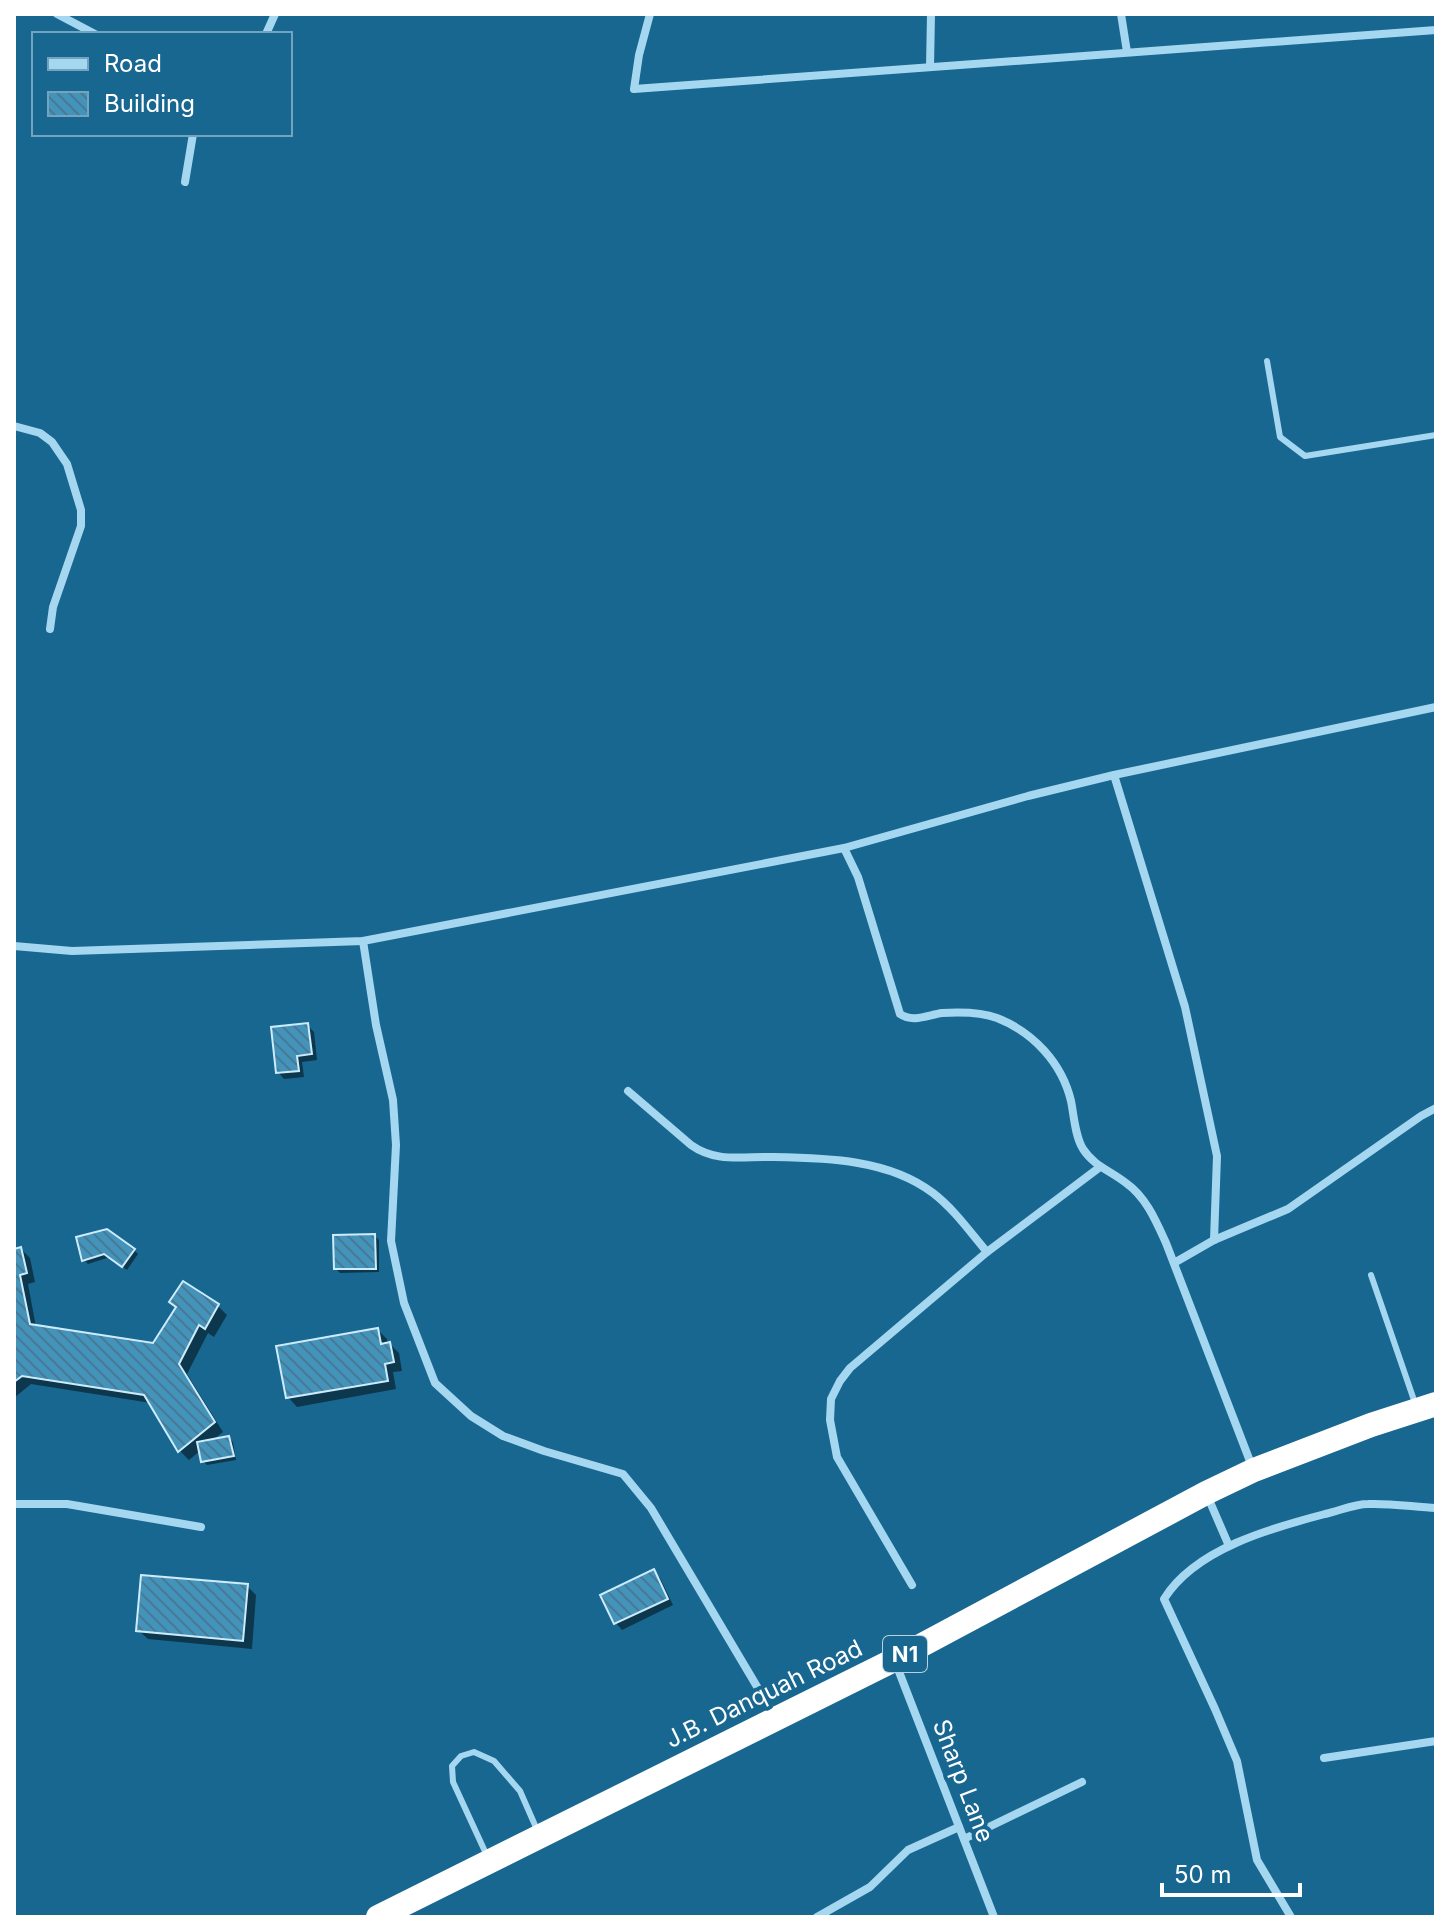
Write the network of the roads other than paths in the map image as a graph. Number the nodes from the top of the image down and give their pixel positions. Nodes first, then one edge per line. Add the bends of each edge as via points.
1 (57, 14) edge
2 (650, 14) edge
3 (931, 14) edge
4 (1121, 14) edge
5 (1436, 30) edge
6 (91, 32) edge
7 (1127, 52) junction
8 (930, 67) junction
9 (193, 136) edge
10 (185, 182) dead end
11 (1267, 361) dead end
12 (14, 426) edge
13 (1436, 435) edge
14 (50, 629) dead end
15 (1436, 707) edge
16 (1114, 775) junction
17 (844, 848) junction
18 (363, 941) junction
19 (14, 946) edge
20 (628, 1091) dead end
21 (1436, 1108) edge
22 (1100, 1167) junction
23 (1214, 1240) junction
24 (987, 1252) junction
25 (1174, 1263) junction
26 (1371, 1275) dead end
27 (1426, 1407) edge
28 (1254, 1470) junction
29 (1206, 1493) junction
30 (14, 1504) edge
31 (1436, 1508) edge
32 (201, 1527) dead end
33 (1229, 1546) junction
34 (912, 1585) dead end
35 (894, 1660) junction
36 (776, 1719) junction
37 (1436, 1741) edge
38 (1324, 1758) dead end
39 (1082, 1782) dead end
40 (959, 1827) junction
41 (540, 1836) junction
42 (964, 1839) junction
43 (489, 1860) junction
44 (378, 1917) edge
45 (817, 1917) edge
46 (994, 1917) edge
47 (1291, 1917) edge

1 - 6 street
2 - 8 street via 634,89
3 - 8 street
4 - 7 street
5 - 7 street
7 - 8 street
9 - 10 street
11 - 13 lane via 1280,437 1305,456
12 - 14 street via 52,442 67,464 81,510 81,526
15 - 16 street
16 - 17 street
16 - 23 street via 1185,1007 1217,1156
17 - 18 street
17 - 22 street via 900,1014 913,1019 940,1013 991,1016 1028,1035 1062,1075 1081,1146
18 - 19 street via 72,951
18 - 36 street via 393,1100 391,1241 404,1303 435,1383 503,1436 623,1474 651,1508
20 - 24 street via 702,1153 718,1158 847,1161 892,1171 934,1194
21 - 23 street via 1288,1209
22 - 24 street
22 - 25 street via 1138,1193 1155,1217
23 - 25 street
24 - 34 street via 850,1368 831,1399 837,1457
25 - 28 street
26 - 27 lane
27 - 28 highway, J.B. Danquah Road / N1
28 - 29 highway, J.B. Danquah Road / N1
29 - 33 street
29 - 35 highway, J.B. Danquah Road / N1
30 - 32 street via 67,1504
31 - 33 street via 1365,1504
33 - 47 street via 1194,1567 1164,1599 1237,1761 1257,1860
35 - 36 highway, J.B. Danquah Road / N1
35 - 40 street, Sharp Lane
36 - 41 highway, J.B. Danquah Road / N1
37 - 38 street
39 - 42 street
40 - 42 street, Sharp Lane
40 - 45 street via 908,1850 870,1887
41 - 43 highway, J.B. Danquah Road / N1
41 - 43 lane via 520,1791 494,1761 474,1752 461,1756 452,1766 453,1782
42 - 46 street, Sharp Lane
43 - 44 highway, J.B. Danquah Road / N1

